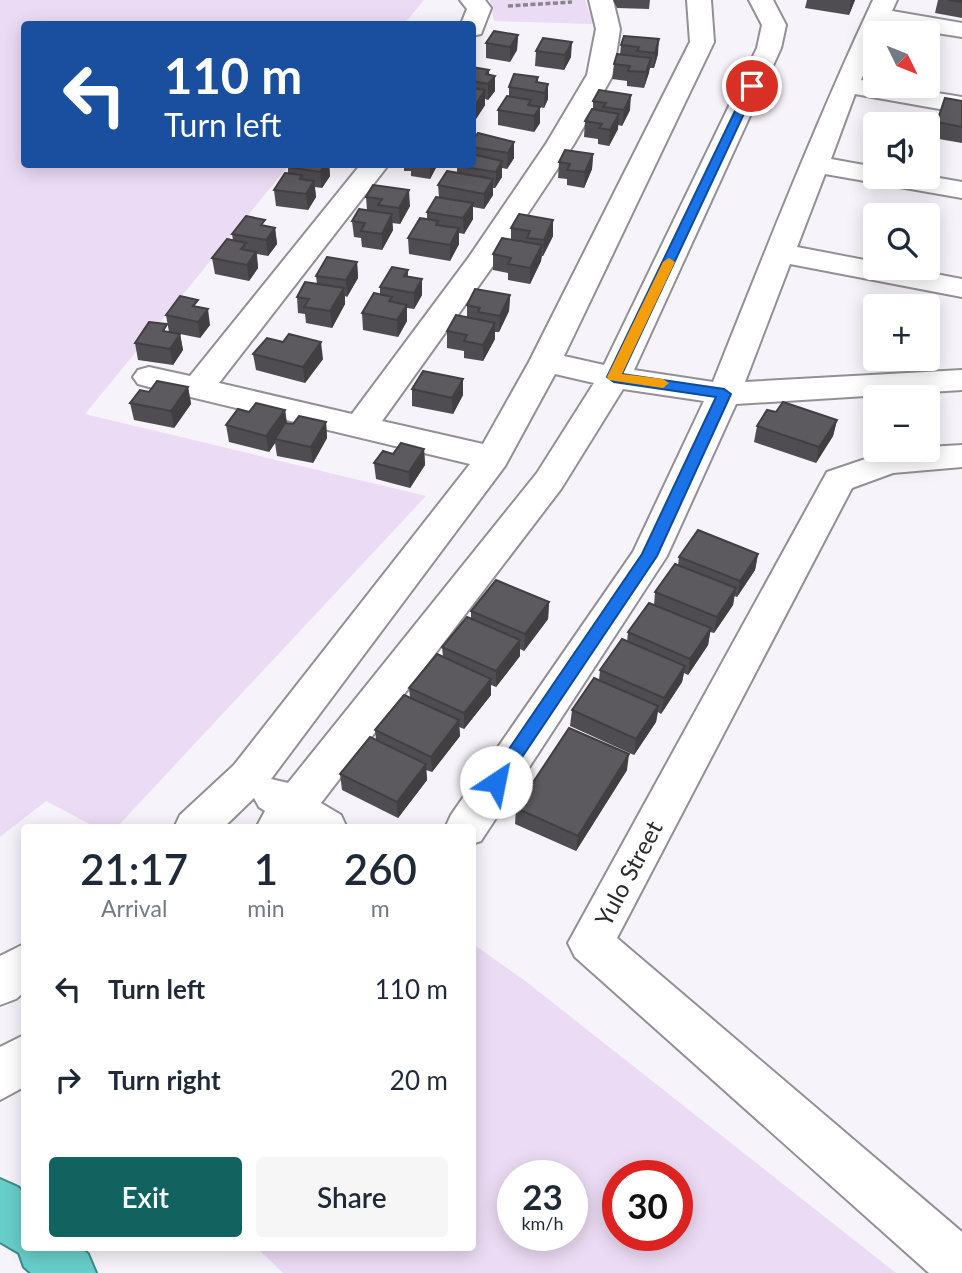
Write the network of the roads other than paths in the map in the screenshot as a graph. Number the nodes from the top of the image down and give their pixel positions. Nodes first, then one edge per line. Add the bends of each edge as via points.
1 (601, 0) edge
2 (732, 1) edge
3 (881, 8) edge
4 (962, 30) edge
5 (846, 85) junction
6 (962, 105) edge
7 (815, 164) junction
8 (373, 168) edge
9 (863, 173) edge
10 (940, 186) edge
11 (962, 190) edge
12 (780, 253) junction
13 (962, 288) edge
14 (545, 362) junction
15 (149, 377) dead end
16 (614, 377) junction
17 (962, 380) edge
18 (198, 388) junction
19 (724, 394) junction
20 (360, 426) junction
21 (962, 456) edge
22 (493, 458) junction
23 (249, 777) junction
24 (299, 821) edge
25 (199, 824) edge
26 (469, 824) edge
27 (21, 966) edge
28 (0, 984) edge
29 (21, 1060) edge
30 (0, 1077) edge
31 (0, 1205) edge
32 (21, 1226) edge
33 (46, 1251) edge
34 (962, 1267) edge
35 (69, 1273) edge

1 - 20 street via 608,29 600,75 487,252
2 - 14 street via 702,42
2 - 16 street via 774,25 769,48
3 - 4 street
3 - 5 street
5 - 6 street
5 - 7 street
7 - 9 street
7 - 12 street
8 - 18 street
10 - 11 street
12 - 13 street
12 - 19 street
14 - 16 street
14 - 22 street
15 - 18 street
16 - 19 street
16 - 24 street via 549,481
17 - 19 street
18 - 20 street
19 - 26 street via 649,556
20 - 22 street
21 - 34 street, Yulo Street via 889,462 839,480 591,943
22 - 23 street
23 - 24 street
23 - 25 street
27 - 28 street
29 - 30 street
31 - 32 highway
33 - 35 highway

